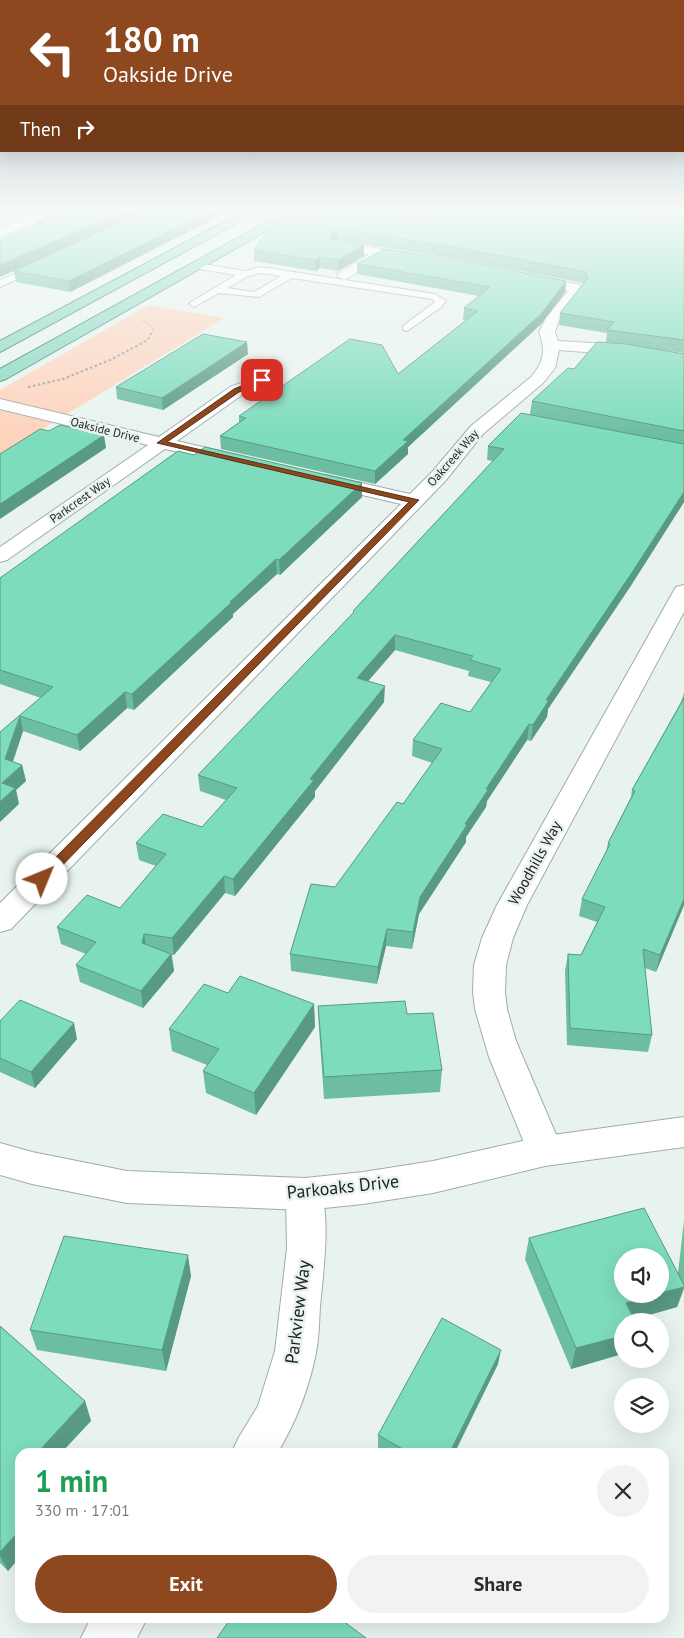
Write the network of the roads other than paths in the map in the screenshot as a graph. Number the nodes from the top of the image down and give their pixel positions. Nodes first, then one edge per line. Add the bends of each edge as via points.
1 (117, 284) edge
2 (164, 284) edge
3 (227, 284) edge
4 (274, 284) edge
5 (356, 284) edge
6 (557, 284) edge
7 (218, 290) junction
8 (194, 304) dead end
9 (47, 322) junction
10 (407, 328) dead end
11 (552, 345) junction
12 (0, 347) edge
13 (0, 360) edge
14 (684, 360) edge
15 (0, 376) edge
16 (274, 376) dead end
17 (0, 404) edge
18 (495, 414) junction
19 (518, 418) edge
20 (161, 443) junction
21 (255, 464) edge
22 (312, 477) edge
23 (415, 500) junction
24 (0, 556) edge
25 (684, 592) edge
26 (0, 921) edge
27 (684, 1132) edge
28 (545, 1151) junction
29 (0, 1158) edge
30 (306, 1194) junction
31 (256, 1448) edge
32 (118, 1623) edge
33 (105, 1638) edge

1 - 9 main road
2 - 15 main road
3 - 7 lane
4 - 7 lane via 256,295
5 - 10 lane via 435,297 441,301
6 - 11 street, Oakcreek Way via 578,288 551,321 547,332
7 - 8 lane
9 - 12 main road
9 - 13 main road via 52,327 51,331
11 - 14 street via 624,350
11 - 18 street, Oakcreek Way via 547,368
16 - 20 street, Parkcrest Way via 236,391
17 - 20 street, Oakside Drive
18 - 19 street
18 - 23 street, Oakcreek Way
20 - 21 street, Oakside Drive
20 - 24 street, Parkcrest Way
22 - 23 street
23 - 26 street, Oakcreek Way
25 - 28 street, Woodhills Way via 512,904 500,931 489,973 491,1014 503,1055
27 - 28 street, Parkoaks Drive
28 - 30 street, Parkoaks Drive via 433,1177
29 - 30 street, Parkoaks Drive via 32,1168 127,1187
30 - 31 street, Parkview Way via 306,1248 296,1351 288,1384 274,1419
32 - 33 street

